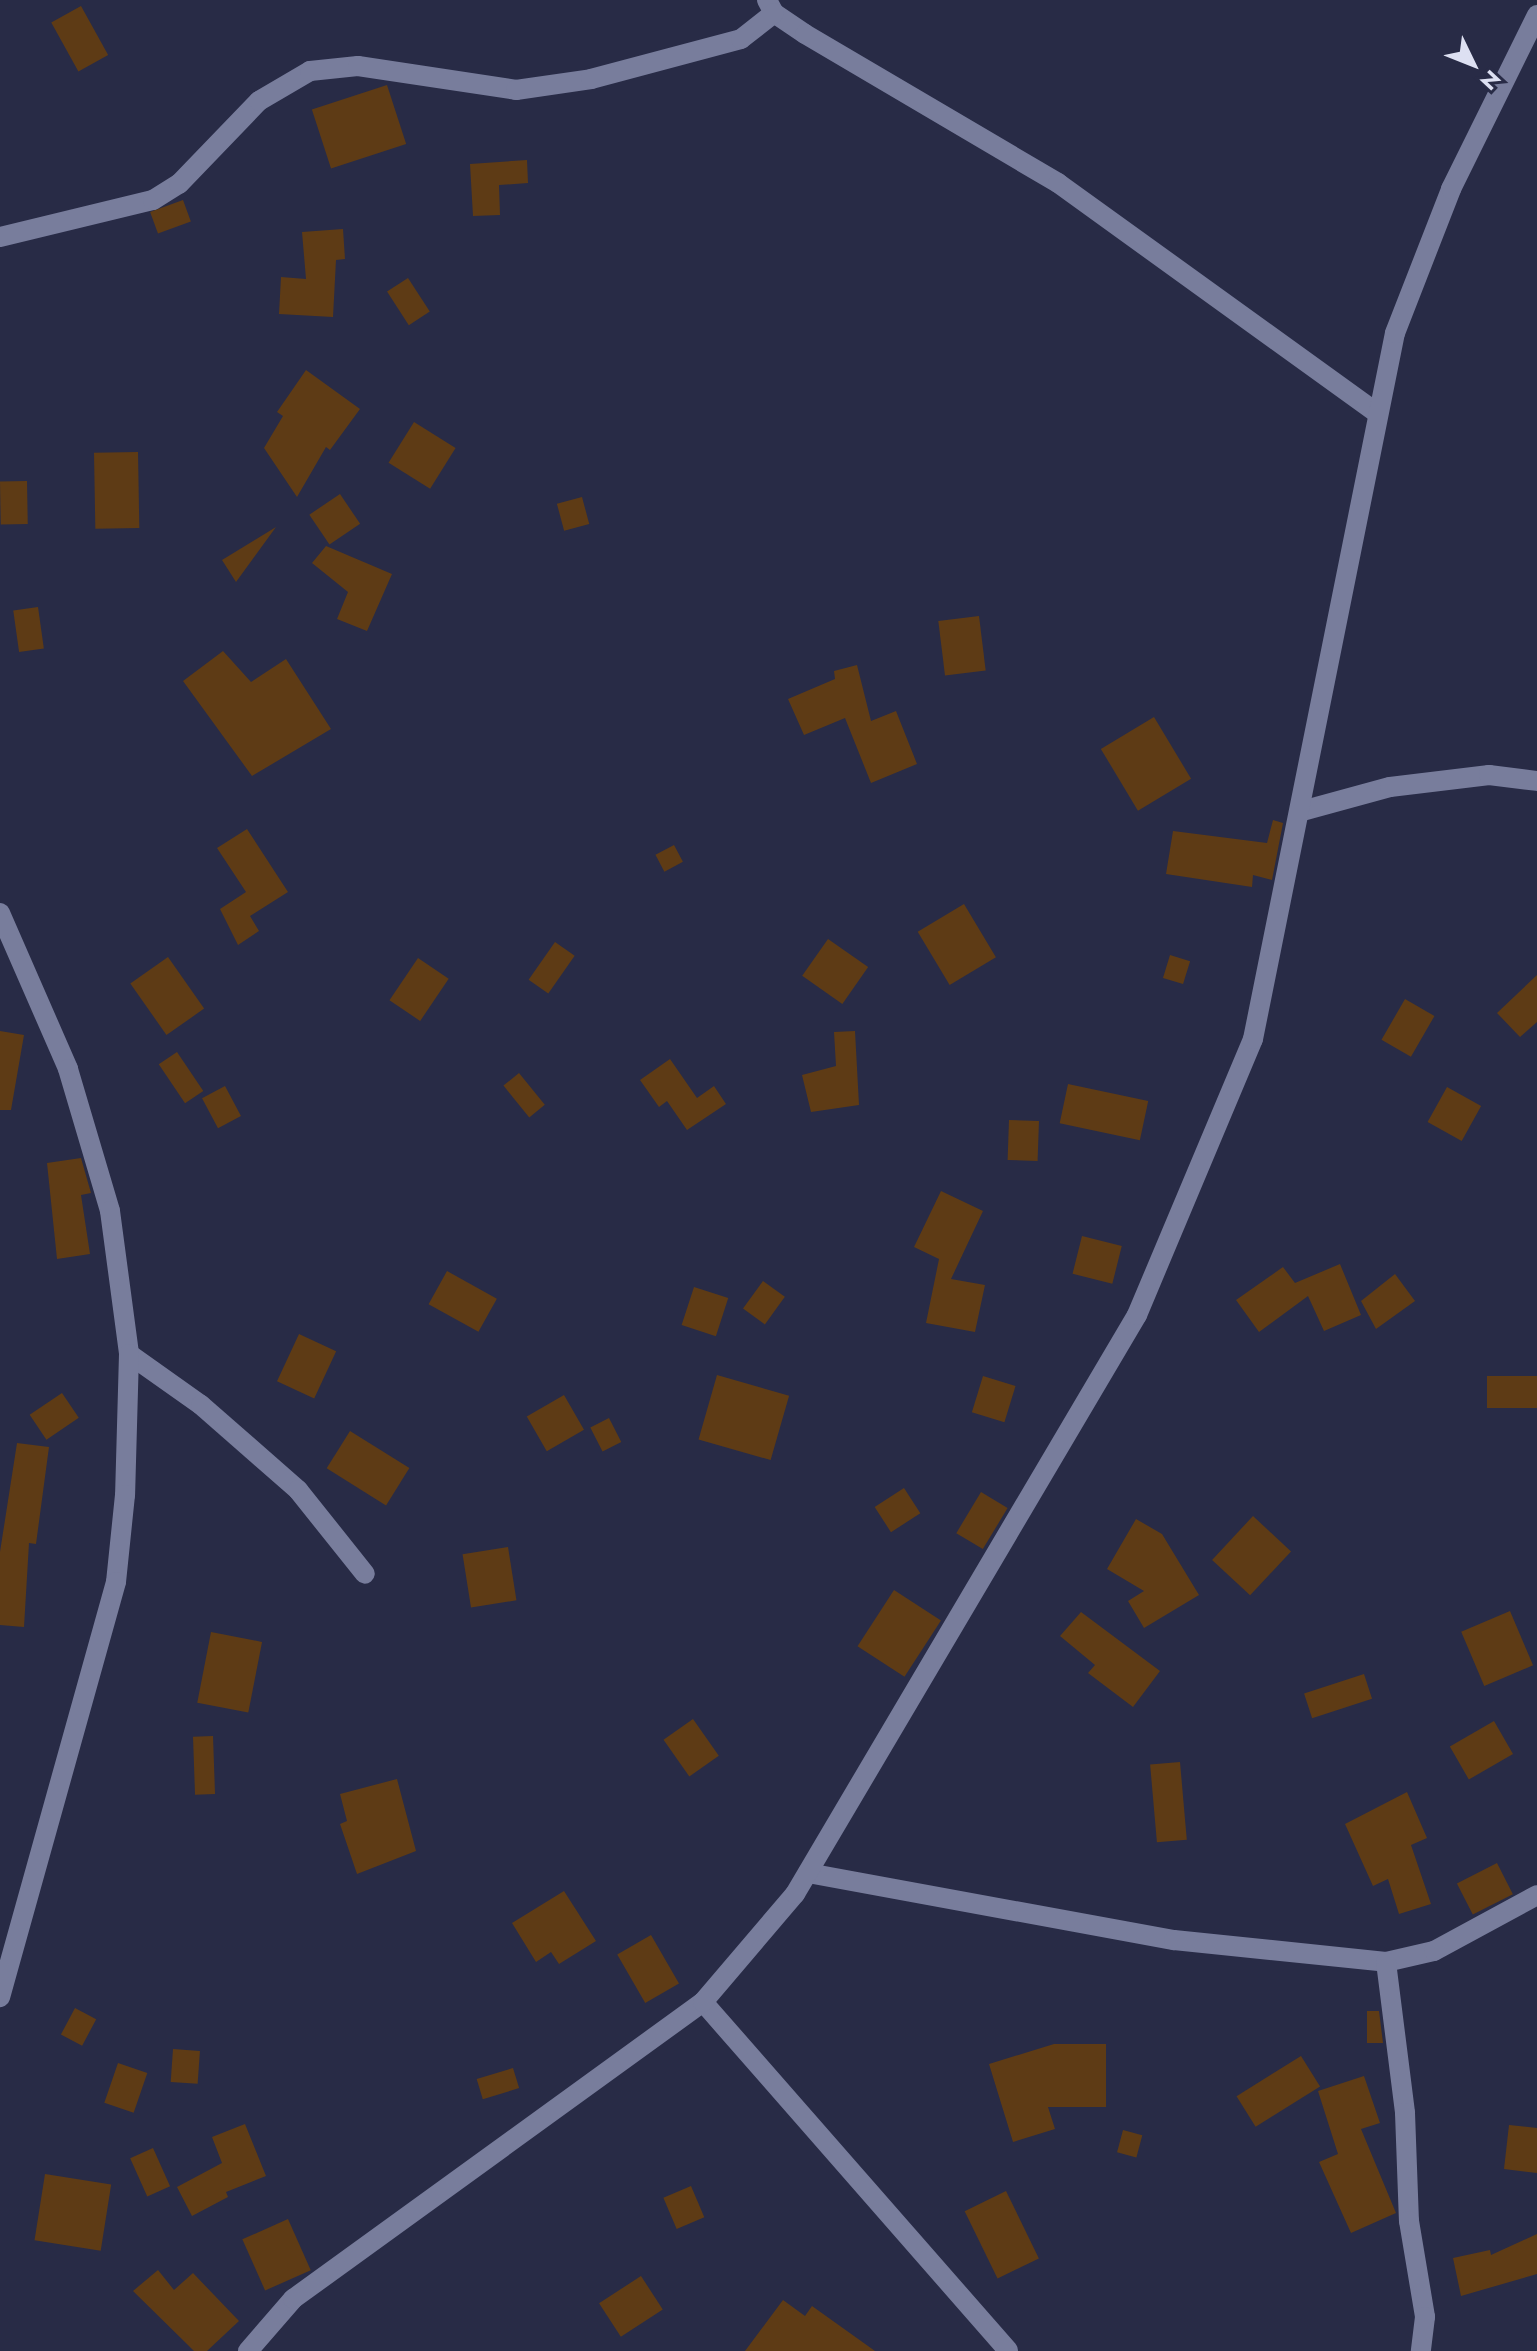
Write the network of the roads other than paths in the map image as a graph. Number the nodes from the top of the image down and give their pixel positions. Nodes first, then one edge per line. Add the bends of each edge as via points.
1 (770, 6) edge
2 (1537, 15) edge
3 (0, 237) edge
4 (1377, 413) junction
5 (1537, 781) edge
6 (1302, 811) junction
7 (0, 913) edge
8 (129, 1354) junction
9 (365, 1574) dead end
10 (808, 1873) junction
11 (1537, 1895) edge
12 (1386, 1962) junction
13 (0, 1997) edge
14 (703, 2002) junction
15 (248, 2351) edge
16 (1008, 2351) edge
17 (1421, 2351) edge

1 - 3 street via 741,39 591,79 516,90 358,66 310,71 259,101 179,184 153,200
1 - 4 street via 946,122 1058,183
2 - 4 street via 1451,189 1395,333
4 - 6 street
5 - 6 street via 1489,775 1390,787
6 - 10 street via 1253,1039 1137,1315
7 - 8 street via 68,1069 110,1211
8 - 9 street via 201,1405 298,1490
8 - 13 street via 125,1495 116,1582
10 - 12 street via 1174,1940
10 - 14 street
11 - 12 street via 1434,1951
12 - 17 street via 1405,2113 1409,2221 1425,2317
14 - 15 street via 293,2299
14 - 16 street

